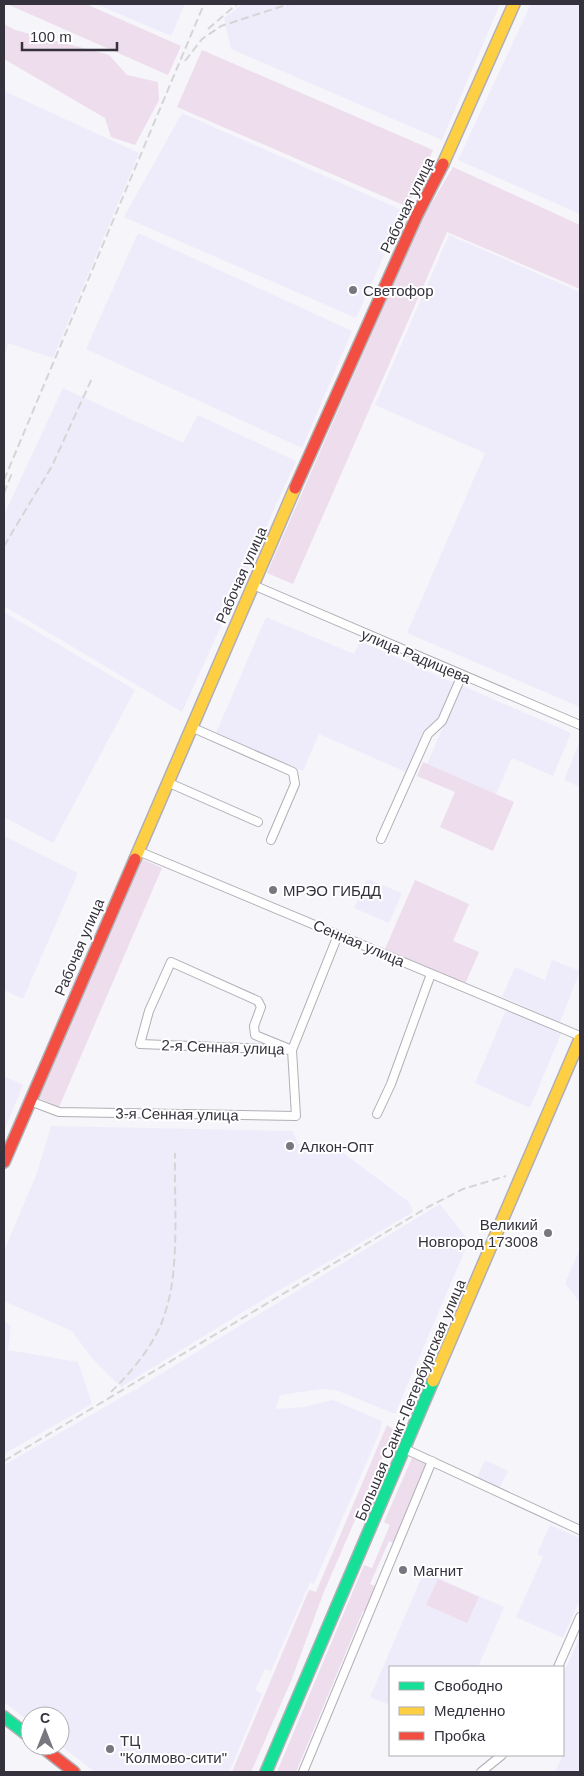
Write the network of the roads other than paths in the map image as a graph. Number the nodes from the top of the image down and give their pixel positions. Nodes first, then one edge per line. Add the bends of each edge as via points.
1 (514, 4) edge
2 (253, 585) junction
3 (462, 675) junction
4 (580, 725) edge
5 (191, 727) junction
6 (167, 782) junction
7 (258, 822) dead end
8 (381, 838) dead end
9 (271, 840) dead end
10 (138, 851) junction
11 (338, 935) junction
12 (431, 974) junction
13 (580, 1038) edge
14 (292, 1050) junction
15 (30, 1101) junction
16 (377, 1114) dead end
17 (4, 1162) edge
18 (405, 1448) junction
19 (432, 1461) junction
20 (580, 1530) edge
21 (580, 1617) edge
22 (558, 1666) edge
23 (4, 1717) edge
24 (20, 1729) edge
25 (54, 1756) edge
26 (501, 1756) edge
27 (74, 1772) edge
28 (266, 1772) edge
29 (303, 1772) edge
30 (481, 1772) edge

1 - 2 main road, Рабочая улица
2 - 3 street, улица Радищева
2 - 5 main road, Рабочая улица
3 - 4 street, улица Радищева
3 - 8 street via 442,721 428,734
5 - 6 main road, Рабочая улица
5 - 9 street via 293,772 295,784
6 - 7 street
6 - 10 main road, Рабочая улица
10 - 11 street, Сенная улица
10 - 15 main road, Рабочая улица
11 - 12 street, Сенная улица
11 - 14 street
12 - 13 street, Сенная улица
12 - 16 street
13 - 18 main road, Большая Санкт-Петербургская улица
14 - 14 street, 2-я Сенная улица via 255,1035 254,1026 261,1007 258,1001 171,962 149,1011 140,1044
14 - 15 street, 3-я Сенная улица via 296,1116 58,1112
15 - 17 main road, Рабочая улица
18 - 19 street
18 - 28 main road, Большая Санкт-Петербургская улица
19 - 20 street
19 - 29 street
21 - 22 street
23 - 24 main road
25 - 27 main road
26 - 30 street

